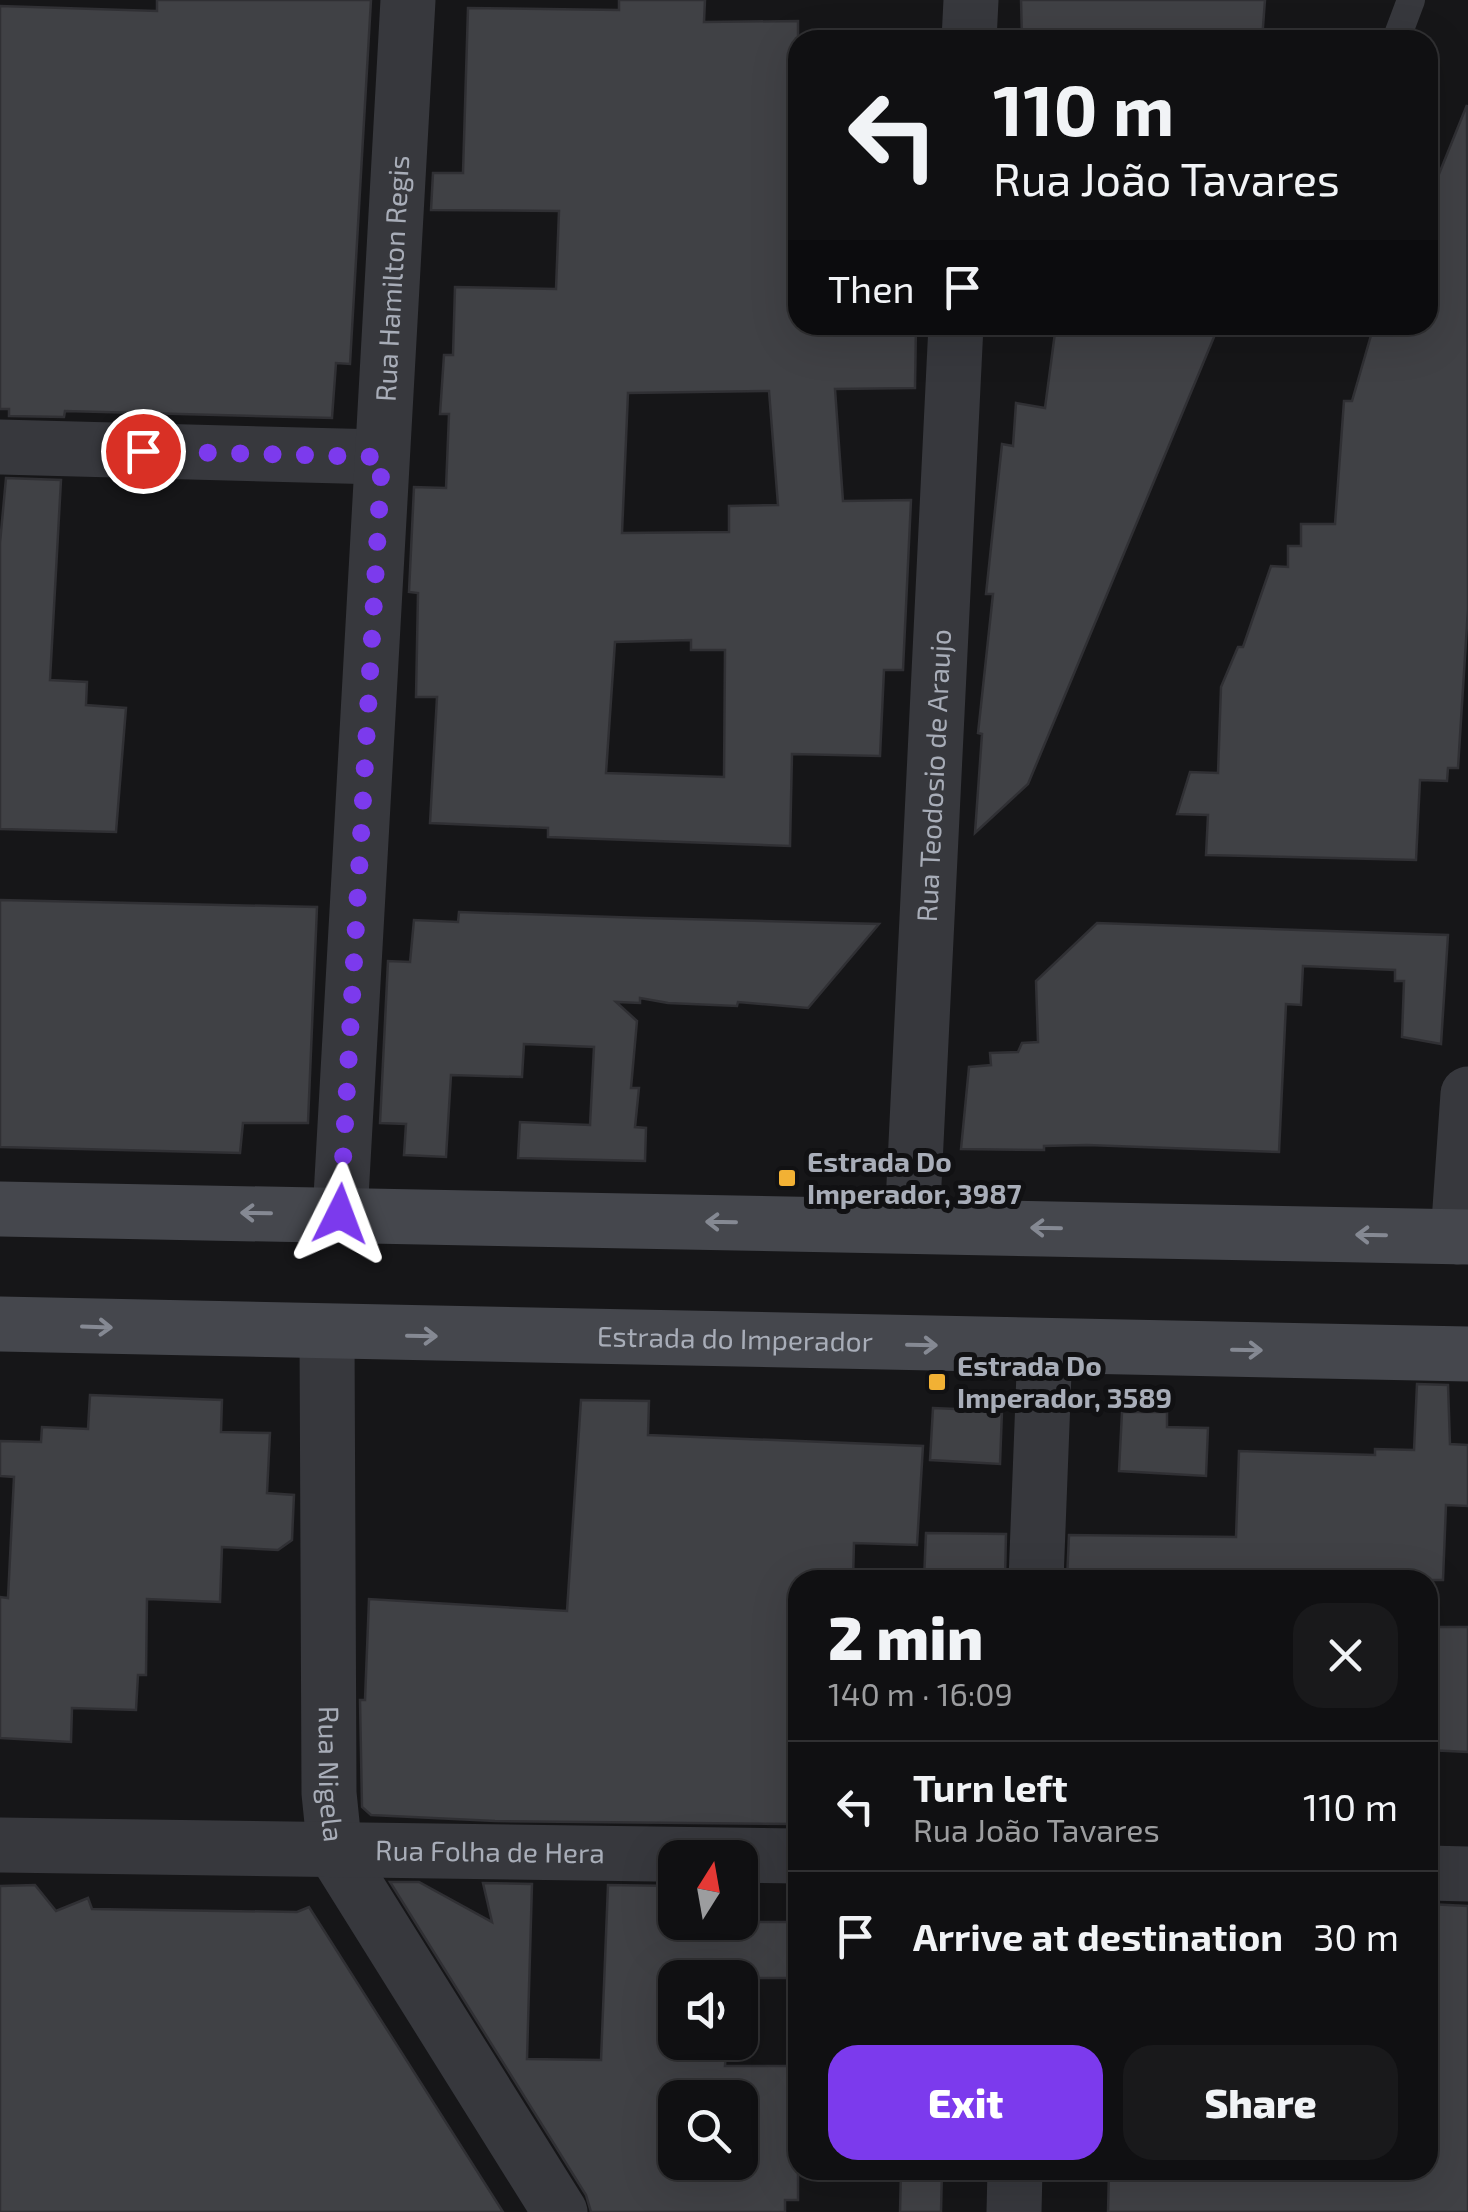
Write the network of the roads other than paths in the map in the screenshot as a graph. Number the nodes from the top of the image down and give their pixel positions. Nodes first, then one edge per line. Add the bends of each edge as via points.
1 (408, 0) edge
2 (972, 0) edge
3 (1412, 0) edge
4 (970, 30) edge
5 (1400, 30) edge
6 (956, 335) edge
7 (0, 447) edge
8 (382, 457) junction
9 (1468, 1094) edge
10 (0, 1209) edge
11 (340, 1214) junction
12 (912, 1225) junction
13 (1463, 1237) edge
14 (0, 1324) edge
15 (326, 1334) junction
16 (1045, 1347) junction
17 (1468, 1354) edge
18 (1036, 1570) edge
19 (0, 1845) edge
20 (335, 1852) junction
21 (788, 1856) edge
22 (1438, 1873) edge
23 (1468, 1874) edge
24 (1015, 2180) edge
25 (560, 2212) edge
26 (1014, 2212) edge

1 - 8 street, Rua Hamilton Regis
2 - 4 street
3 - 5 lane
6 - 12 street, Rua Teodosio de Araujo
7 - 8 street
8 - 11 street, Rua Hamilton Regis
9 - 13 street
11 -> 10 main road
12 -> 11 main road
13 -> 12 main road
14 -> 15 main road, Estrada do Imperador
15 -> 16 main road, Estrada do Imperador
15 - 20 street, Rua Nigela via 328,1793
16 -> 17 main road, Estrada do Imperador
16 - 18 street
19 - 20 street, Rua Folha de Hera
20 - 21 street, Rua Folha de Hera
20 - 25 street, Rua Nigela
22 - 23 street
24 - 26 street

